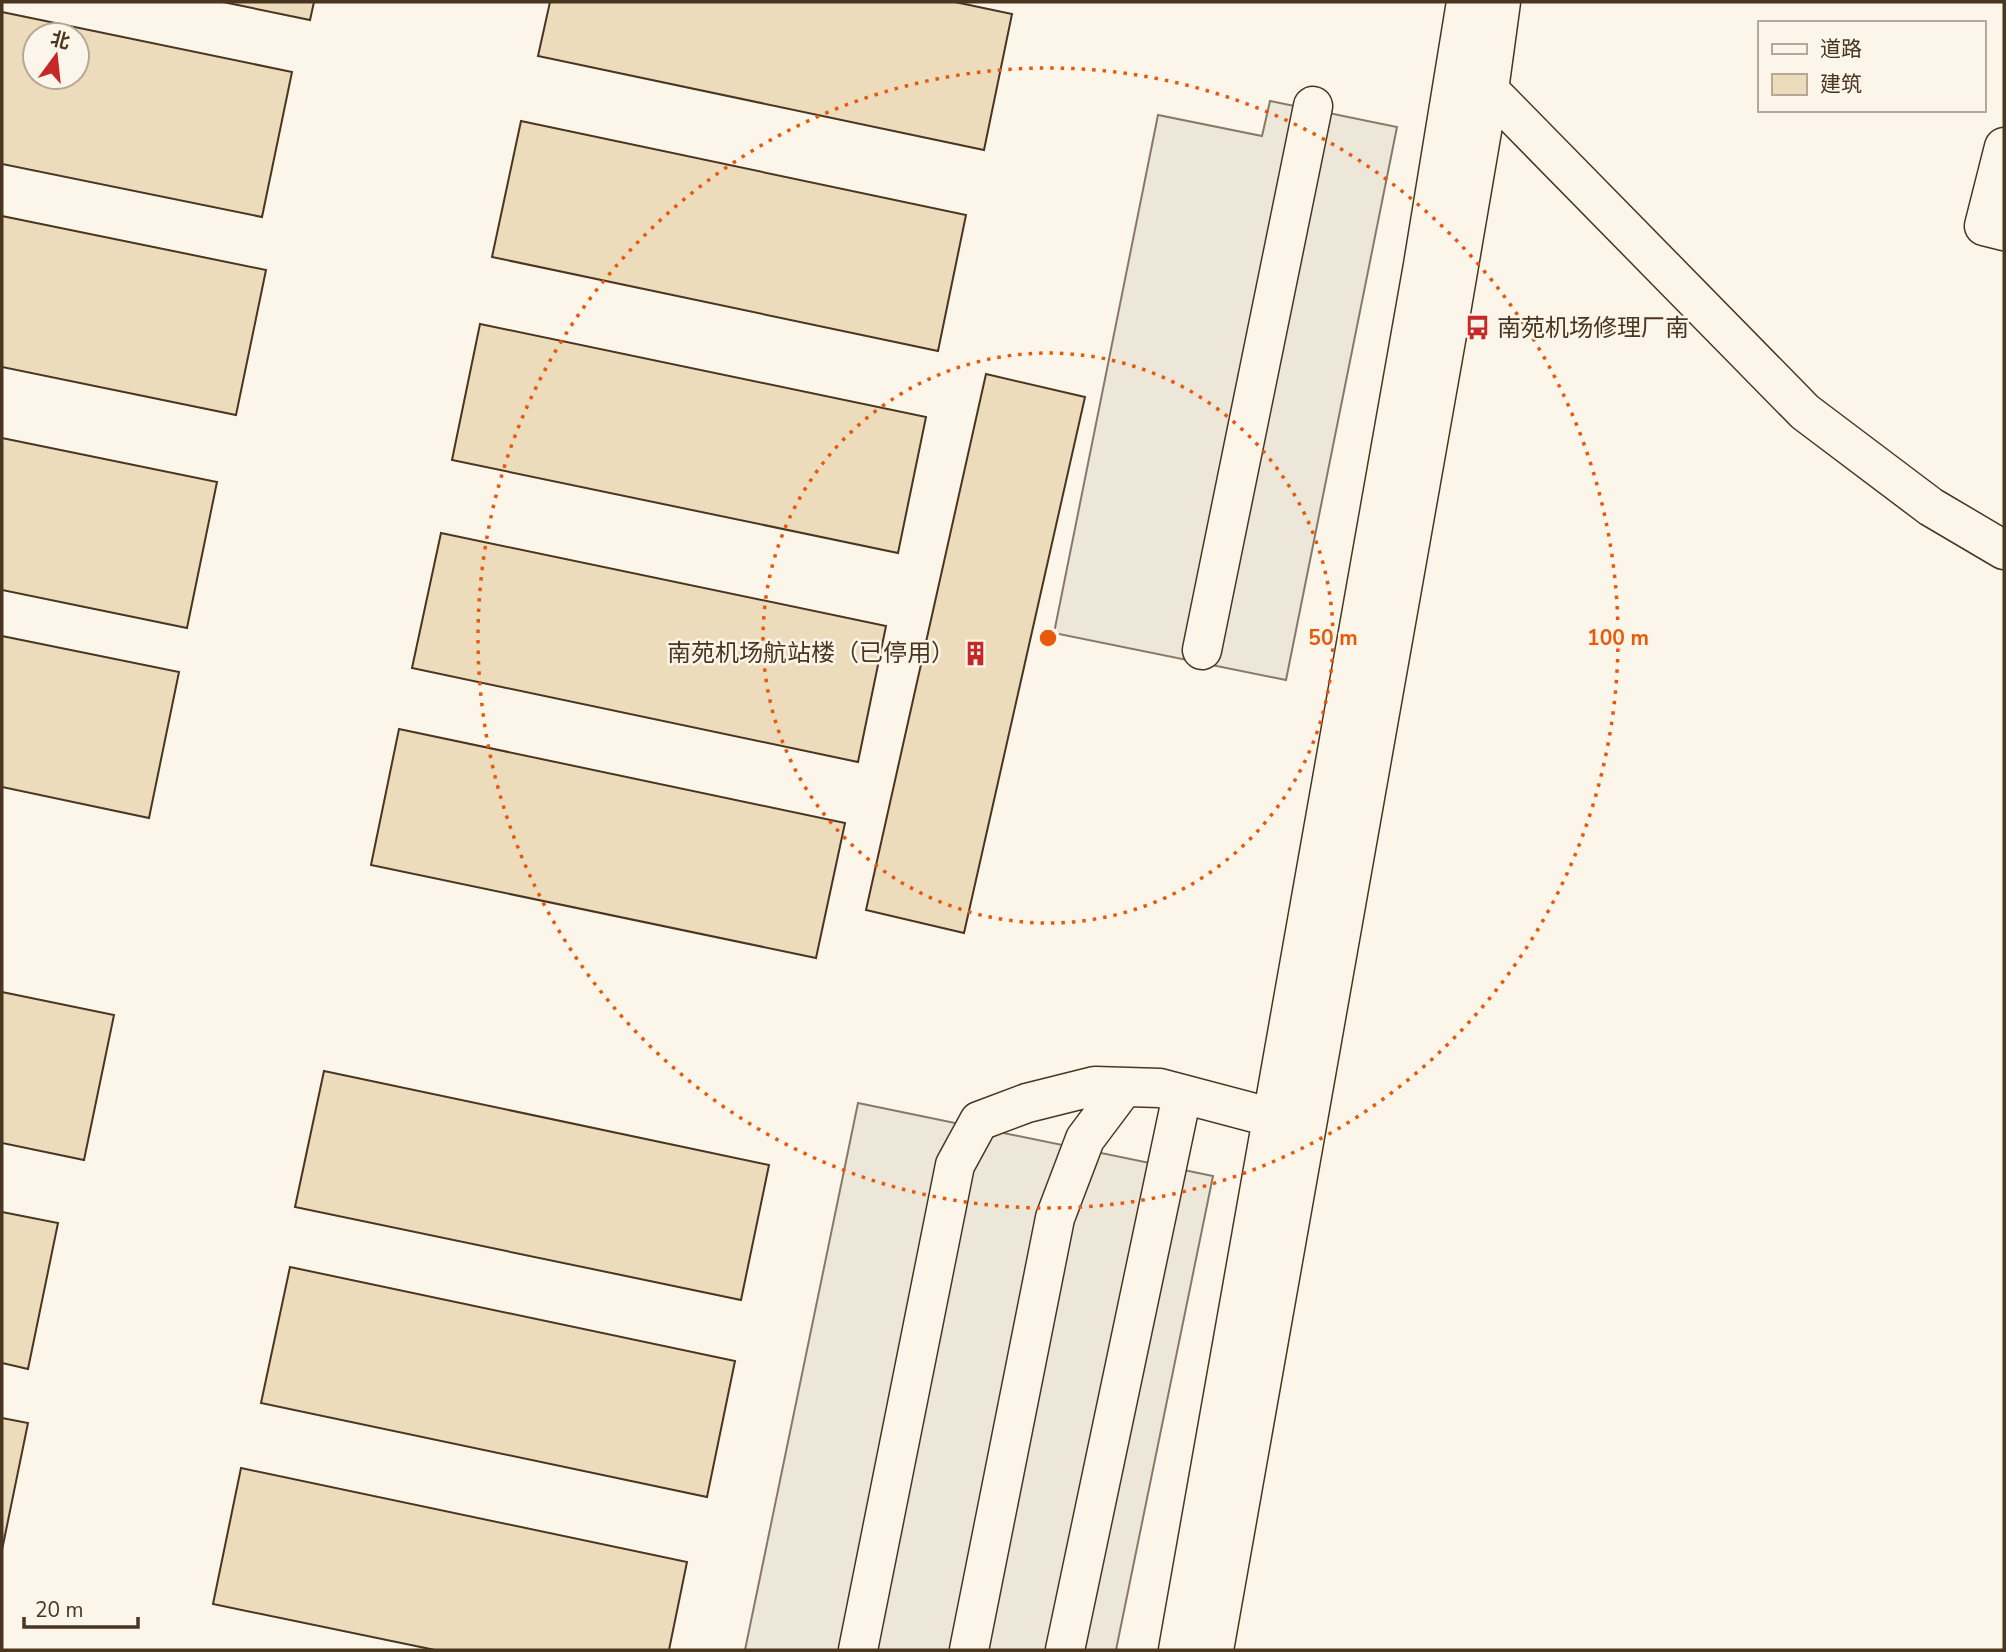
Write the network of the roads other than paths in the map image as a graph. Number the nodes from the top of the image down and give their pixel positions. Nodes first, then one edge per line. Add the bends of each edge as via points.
1 (1466, 2) edge
2 (1501, 2) edge
3 (1489, 90) junction
4 (1313, 106) dead end
5 (2004, 147) edge
6 (2004, 231) edge
7 (2004, 550) edge
8 (1202, 650) dead end
9 (1124, 1087) junction
10 (1182, 1094) junction
11 (1291, 1122) junction
12 (858, 1650) edge
13 (969, 1650) edge
14 (1065, 1650) edge
15 (1178, 1650) edge
16 (1214, 1650) edge

1 - 11 street
2 - 3 street
3 - 7 street via 1805,412 1931,507
3 - 11 street
4 - 8 street
5 - 6 street via 1984,226
9 - 10 street
9 - 12 street via 1095,1086 979,1121 955,1165
9 - 13 street via 1085,1139 1055,1218
10 - 11 street
10 - 14 street
11 - 15 street
11 - 16 street

